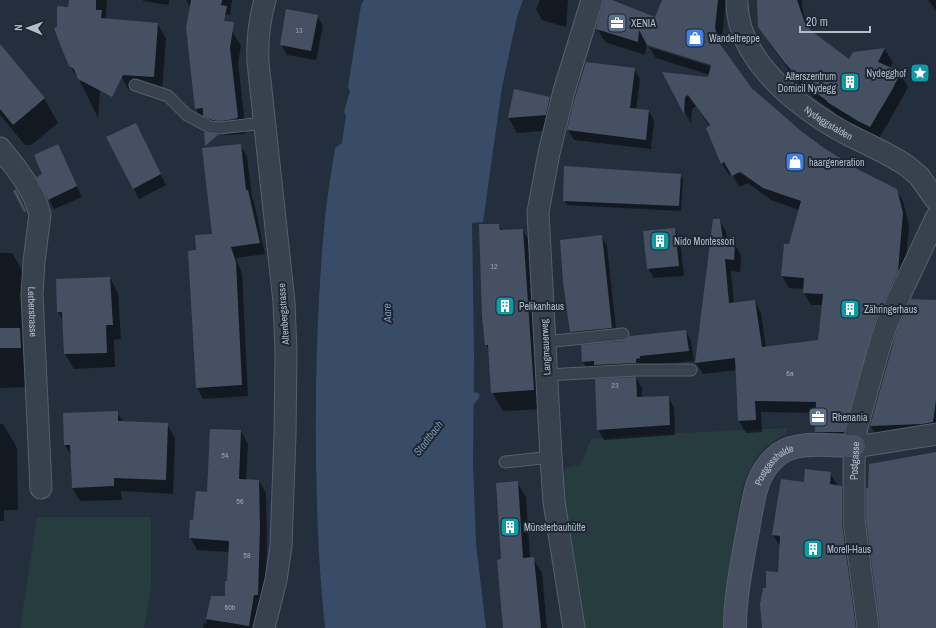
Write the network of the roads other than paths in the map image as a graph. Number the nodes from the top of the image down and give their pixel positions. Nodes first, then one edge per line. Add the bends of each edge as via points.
1 (265, 0) edge
2 (592, 0) edge
3 (737, 0) edge
4 (135, 85) dead end
5 (264, 123) junction
6 (0, 148) edge
7 (936, 200) edge
8 (936, 218) edge
9 (623, 334) dead end
10 (545, 342) junction
11 (691, 370) dead end
12 (547, 375) junction
13 (936, 434) edge
14 (854, 446) junction
15 (551, 457) junction
16 (505, 462) dead end
17 (41, 488) dead end
18 (264, 628) edge
19 (574, 628) edge
20 (735, 628) edge
21 (868, 628) edge

1 - 5 street, Altenbergstrasse via 260,17 257,52
2 - 10 street, Langmauerweg via 564,91 539,205
3 - 7 street, Nydeggstalden via 739,19 746,42 764,69 779,85 808,110 907,166 920,176
4 - 5 lane via 168,96 187,115 210,127
5 - 18 street, Altenbergstrasse via 284,302 286,353 281,546 276,580
6 - 17 street, Lerberstrasse via 27,184 40,214 32,295
8 - 14 street, Postgasse via 898,299 879,348
9 - 10 lane
10 - 12 street, Langmauerweg
11 - 12 lane
12 - 15 street, Langmauerweg
13 - 14 street, Postgasshalde
14 - 20 street, Postgasshalde via 793,447 779,454 763,472 757,489 738,588
14 - 21 street, Postgasse via 854,521
15 - 16 lane
15 - 19 street, Langmauerweg via 554,502

